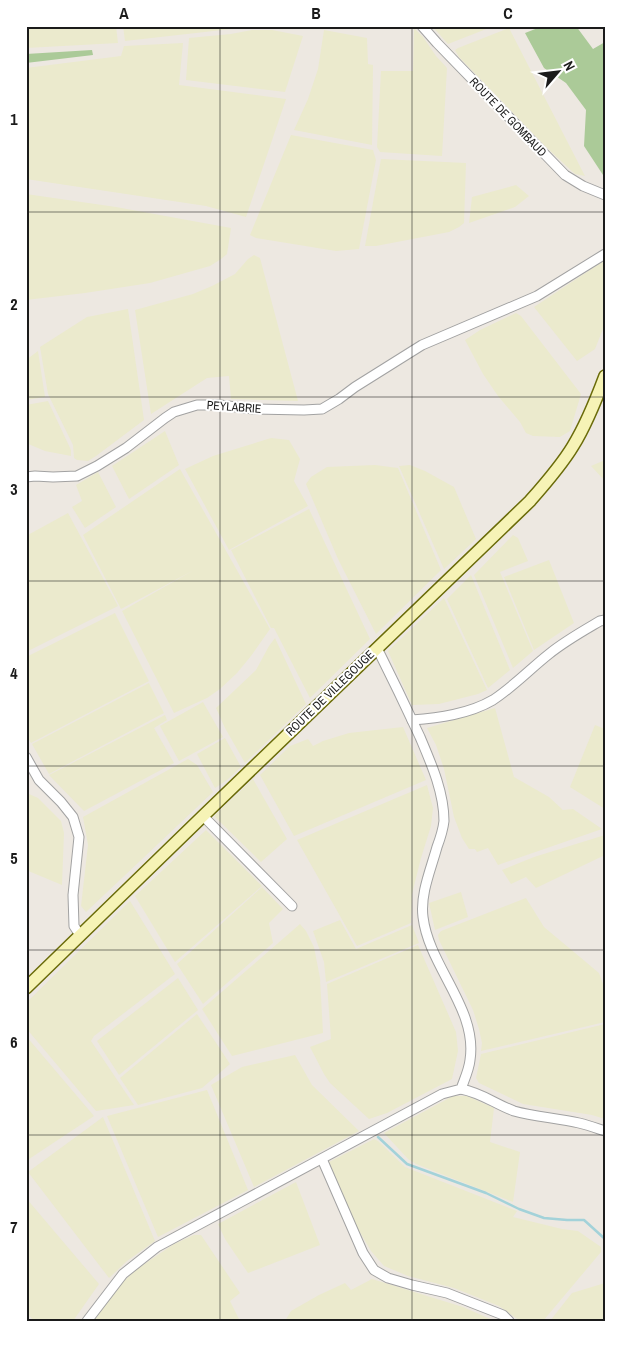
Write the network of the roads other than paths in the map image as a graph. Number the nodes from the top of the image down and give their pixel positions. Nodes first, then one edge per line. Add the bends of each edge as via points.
1 (422, 26) edge
2 (605, 195) edge
3 (605, 254) edge
4 (605, 376) edge
5 (26, 477) edge
6 (605, 620) edge
7 (377, 648) junction
8 (412, 720) junction
9 (26, 756) edge
10 (203, 816) junction
11 (292, 906) dead end
12 (80, 935) junction
13 (26, 988) edge
14 (461, 1089) junction
15 (605, 1131) edge
16 (322, 1159) junction
17 (87, 1321) edge
18 (509, 1321) edge

1 - 2 street, ROUTE DE GOMBAUD via 565,175
3 - 5 street, PEYLABRIE via 537,296 422,345 322,408 253,409 197,404 174,412 126,448 77,476
4 - 7 street, ROUTE DE VILLEGOUGE via 582,431 552,475 530,501
6 - 8 street via 558,647 492,700 463,712
7 - 8 street
7 - 10 street, ROUTE DE VILLEGOUGE
8 - 14 street via 430,760 443,808 443,830 427,883 423,916 436,958 468,1027 470,1061
9 - 12 street via 39,780 73,817 79,837 73,894 74,926
10 - 11 street
10 - 12 street, ROUTE DE VILLEGOUGE
12 - 13 street, ROUTE DE VILLEGOUGE
14 - 15 street via 514,1110
14 - 16 street via 442,1094
16 - 17 street via 157,1247 123,1274
16 - 18 street via 363,1254 374,1270 388,1278 447,1293 503,1315

